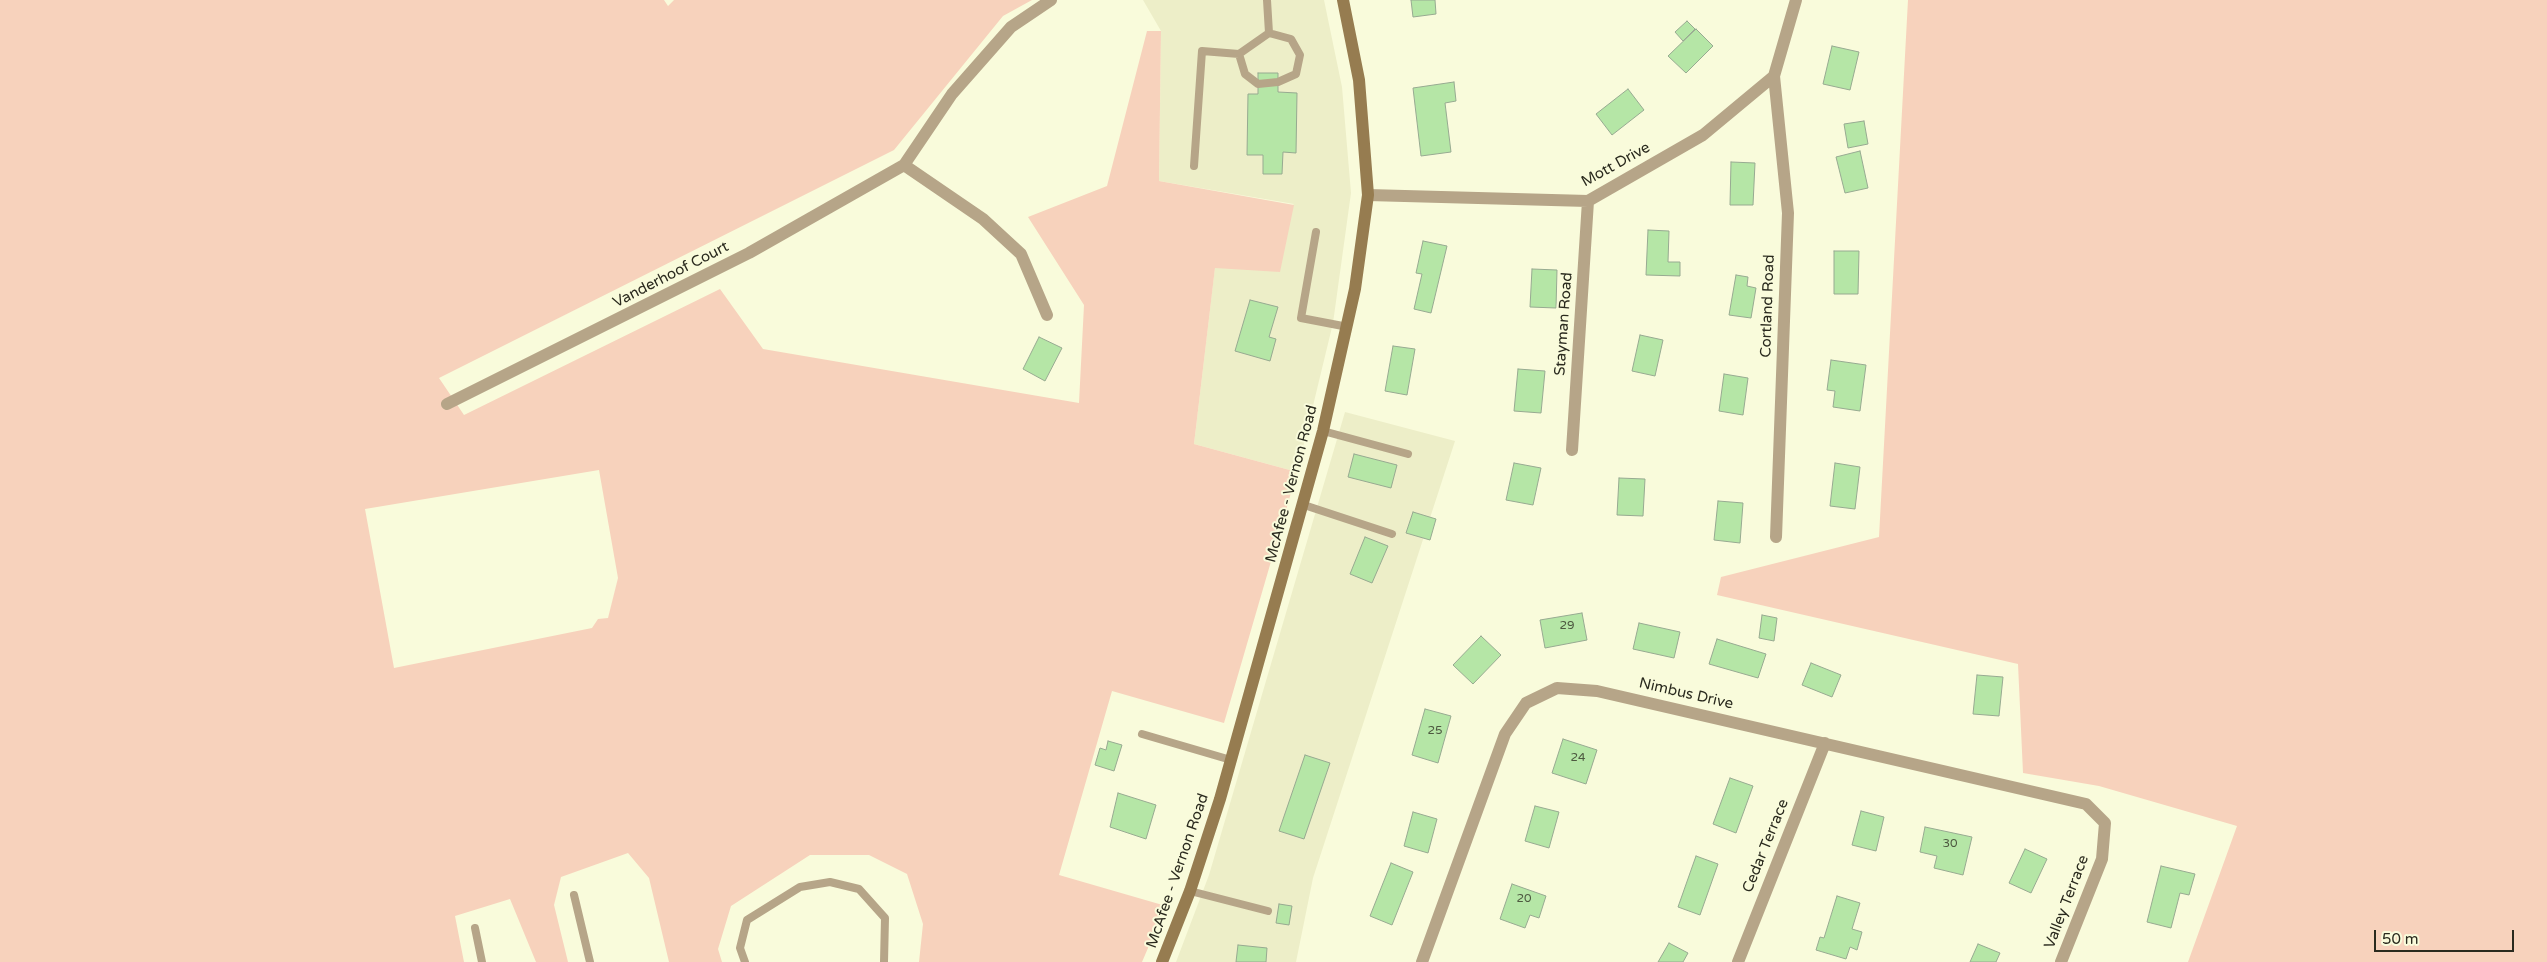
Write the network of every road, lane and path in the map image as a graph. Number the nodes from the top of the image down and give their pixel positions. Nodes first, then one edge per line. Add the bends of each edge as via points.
1 (1051, 0) edge
2 (1267, 0) edge
3 (1343, 0) edge
4 (1796, 0) edge
5 (1269, 32) junction
6 (1239, 54) junction
7 (1774, 76) junction
8 (904, 165) junction
9 (1194, 166) dead end
10 (1368, 195) junction
11 (1588, 201) junction
12 (1316, 232) dead end
13 (1047, 315) dead end
14 (1348, 327) junction
15 (447, 404) dead end
16 (1323, 431) junction
17 (1572, 450) dead end
18 (1408, 454) dead end
19 (1304, 504) junction
20 (1392, 534) dead end
21 (1776, 537) dead end
22 (1142, 734) dead end
23 (1825, 742) junction
24 (1231, 760) junction
25 (2105, 823) joint
26 (1190, 891) junction
27 (574, 895) dead end
28 (1268, 911) dead end
29 (475, 928) dead end
30 (482, 962) edge
31 (590, 962) edge
32 (744, 962) edge
33 (884, 962) edge
34 (1162, 962) edge
35 (1422, 962) edge
36 (1738, 962) edge
37 (2061, 962) edge

1 - 8 street, Vanderhoof Court via 1011,27 952,94
2 - 5 lane
3 - 10 main road, McAfee - Vernon Road via 1359,80
4 - 7 street
5 - 6 lane
5 - 6 lane via 1291,39 1300,55 1296,74 1278,82 1258,84 1245,74
6 - 9 lane via 1202,51
7 - 11 street, Mott Drive via 1703,135
7 - 21 street, Cortland Road via 1788,213
8 - 13 street via 982,219 1021,254
8 - 15 street, Vanderhoof Court via 748,254
10 - 11 street, Mott Drive
10 - 14 main road, McAfee - Vernon Road
11 - 17 street, Stayman Road
12 - 14 lane via 1301,318
14 - 16 main road, McAfee - Vernon Road
16 - 18 lane
16 - 19 main road, McAfee - Vernon Road
19 - 20 lane
19 - 24 main road, McAfee - Vernon Road
22 - 24 lane
23 - 25 street, Nimbus Drive via 2086,804
23 - 35 street, Nimbus Drive via 1597,690 1558,688 1526,703 1505,734
23 - 36 street, Cedar Terrace
24 - 26 main road, McAfee - Vernon Road
25 - 37 street, Valley Terrace via 2102,859
26 - 28 lane
26 - 34 main road, McAfee - Vernon Road
27 - 31 lane
29 - 30 lane
32 - 33 lane via 740,948 747,920 800,887 830,882 860,889 885,918

